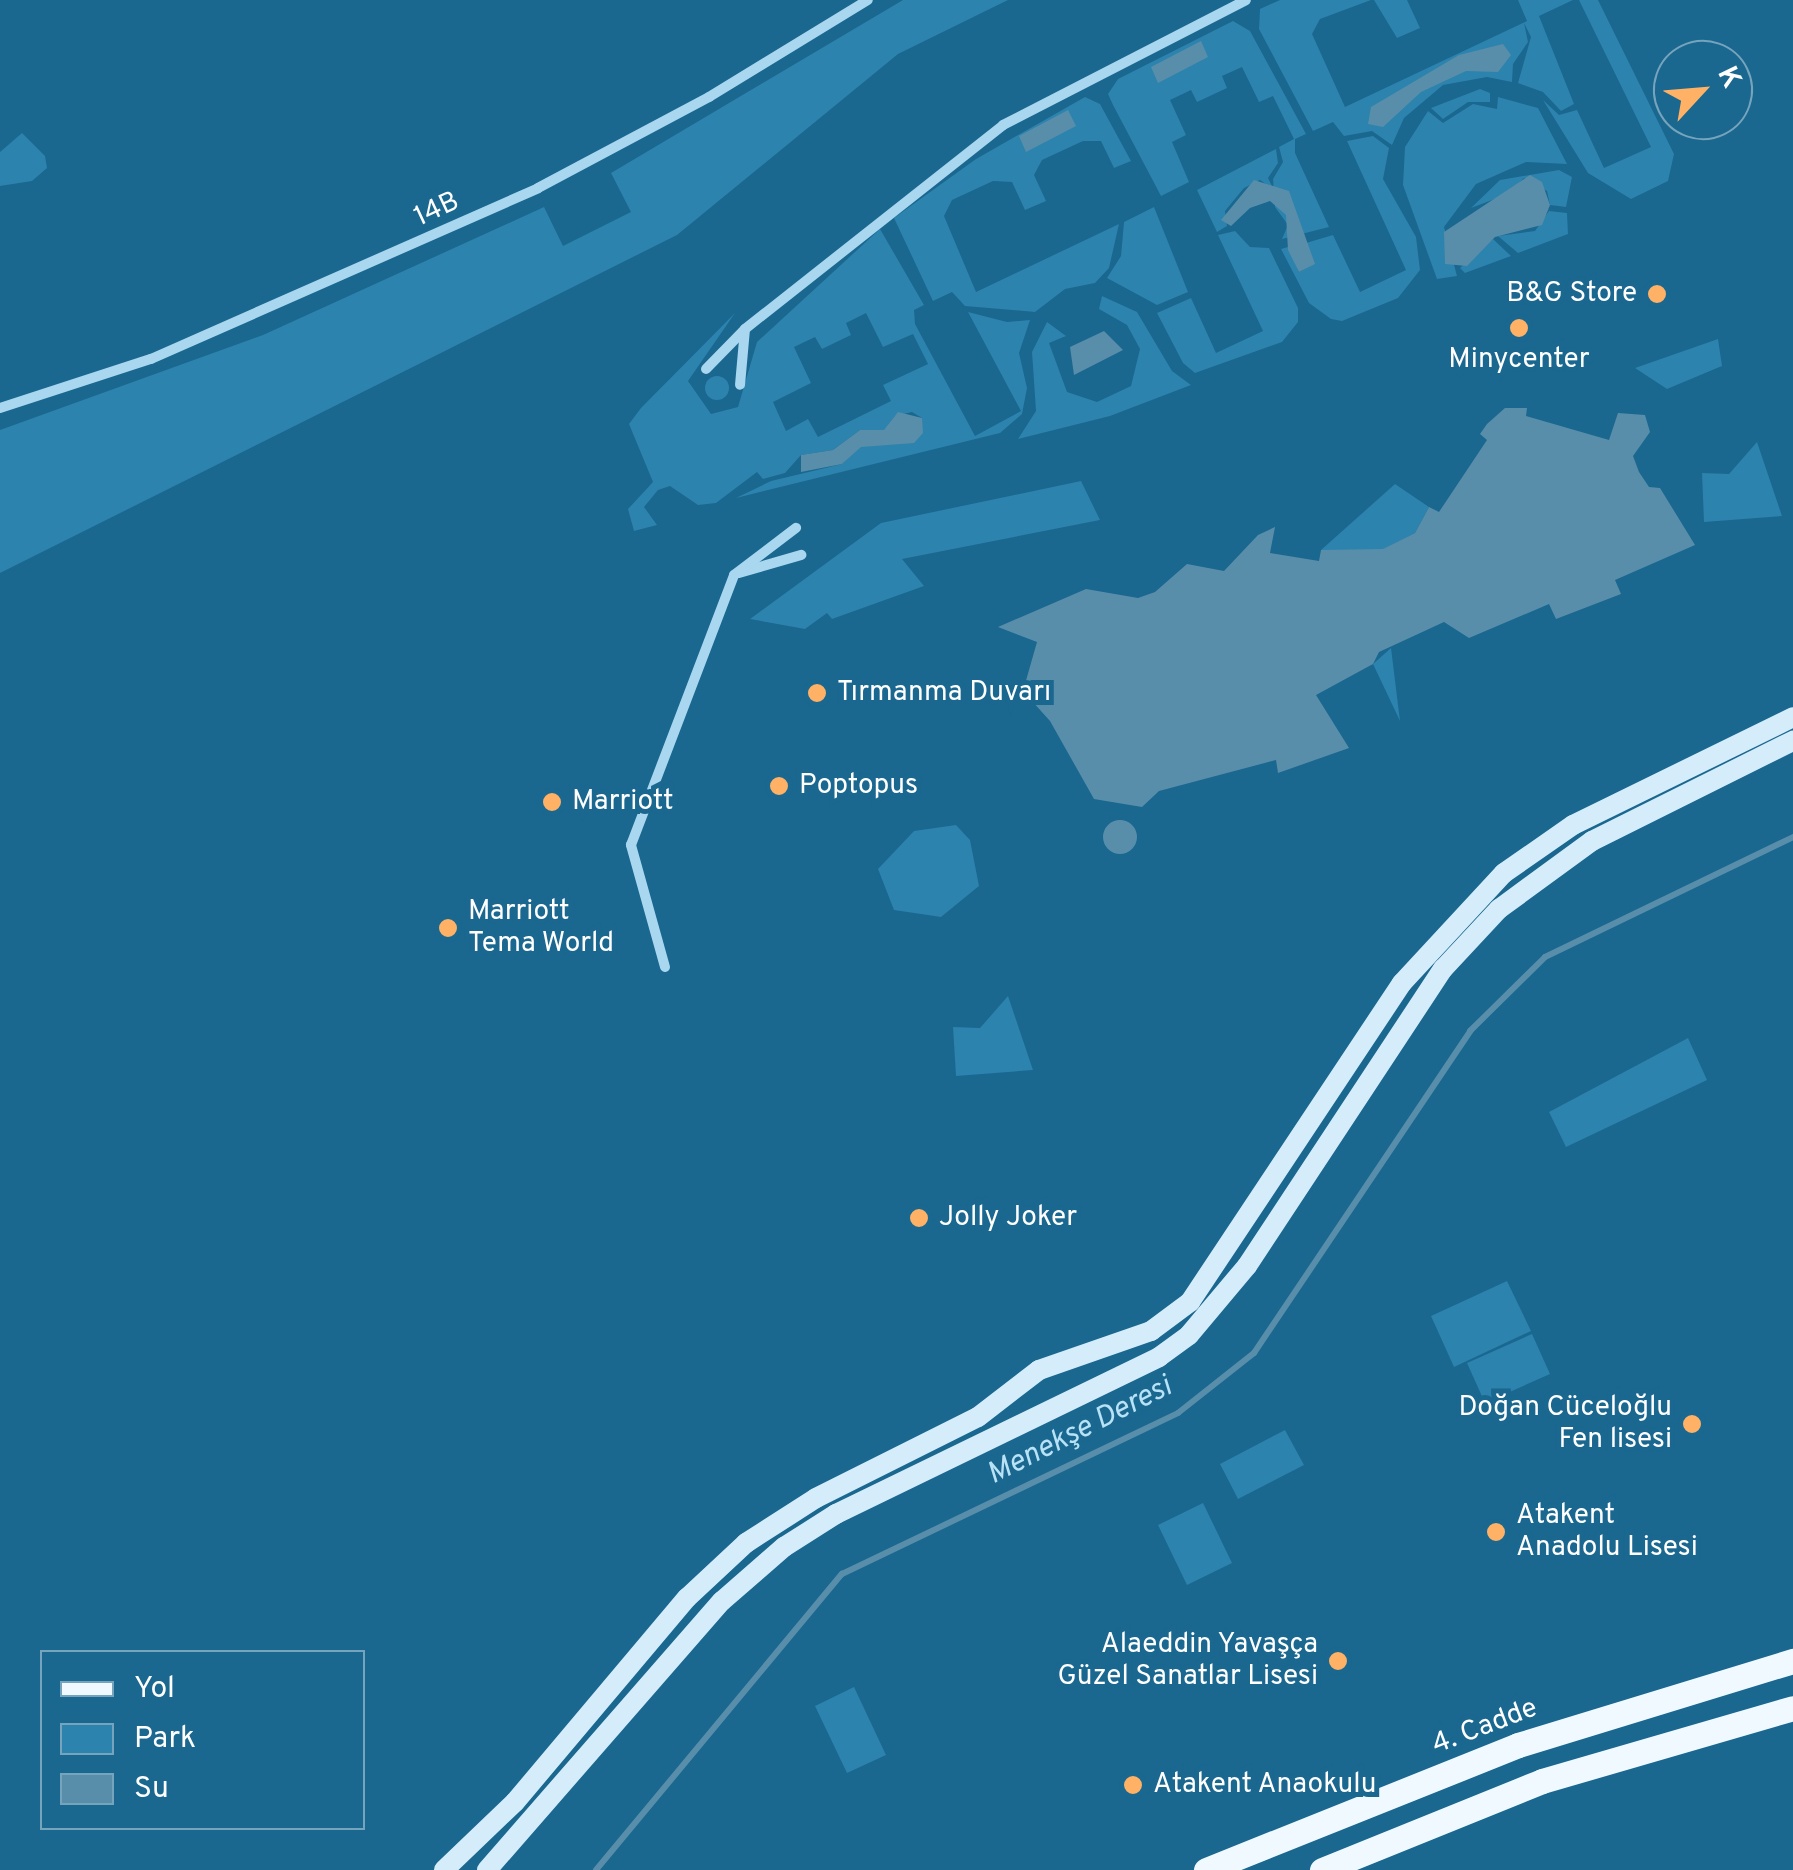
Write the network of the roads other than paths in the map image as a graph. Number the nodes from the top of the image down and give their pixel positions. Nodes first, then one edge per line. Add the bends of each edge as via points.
1 (868, 0) edge
2 (1246, 0) edge
3 (745, 329) junction
4 (706, 368) dead end
5 (740, 385) dead end
6 (0, 408) edge
7 (796, 528) dead end
8 (800, 555) dead end
9 (734, 574) junction
10 (1793, 716) edge
11 (1793, 741) edge
12 (665, 968) dead end
13 (1071, 1358) junction
14 (1011, 1392) junction
15 (1077, 1397) junction
16 (1046, 1412) junction
17 (1793, 1661) edge
18 (1793, 1708) edge
19 (444, 1870) edge
20 (487, 1870) edge
21 (1206, 1870) edge
22 (1322, 1870) edge

1 - 6 street, 14B via 709,97 538,188 150,359
2 - 3 street via 1003,125
3 - 4 street
3 - 5 street
7 - 9 street
8 - 9 street
9 - 12 street via 631,844
10 - 13 street via 1574,825 1504,873 1402,983 1190,1302 1151,1331
11 - 15 street via 1592,841 1499,910 1452,958 1399,1030 1217,1308 1159,1357
13 - 14 street via 1039,1370
13 - 15 street via 1088,1382
14 - 16 street via 1023,1411
14 - 19 street via 950,1433 800,1507 717,1566 515,1802
15 - 16 street
16 - 20 street via 836,1514 752,1572
17 - 21 main road, 4. Cadde via 1518,1745
18 - 22 main road via 1542,1781

